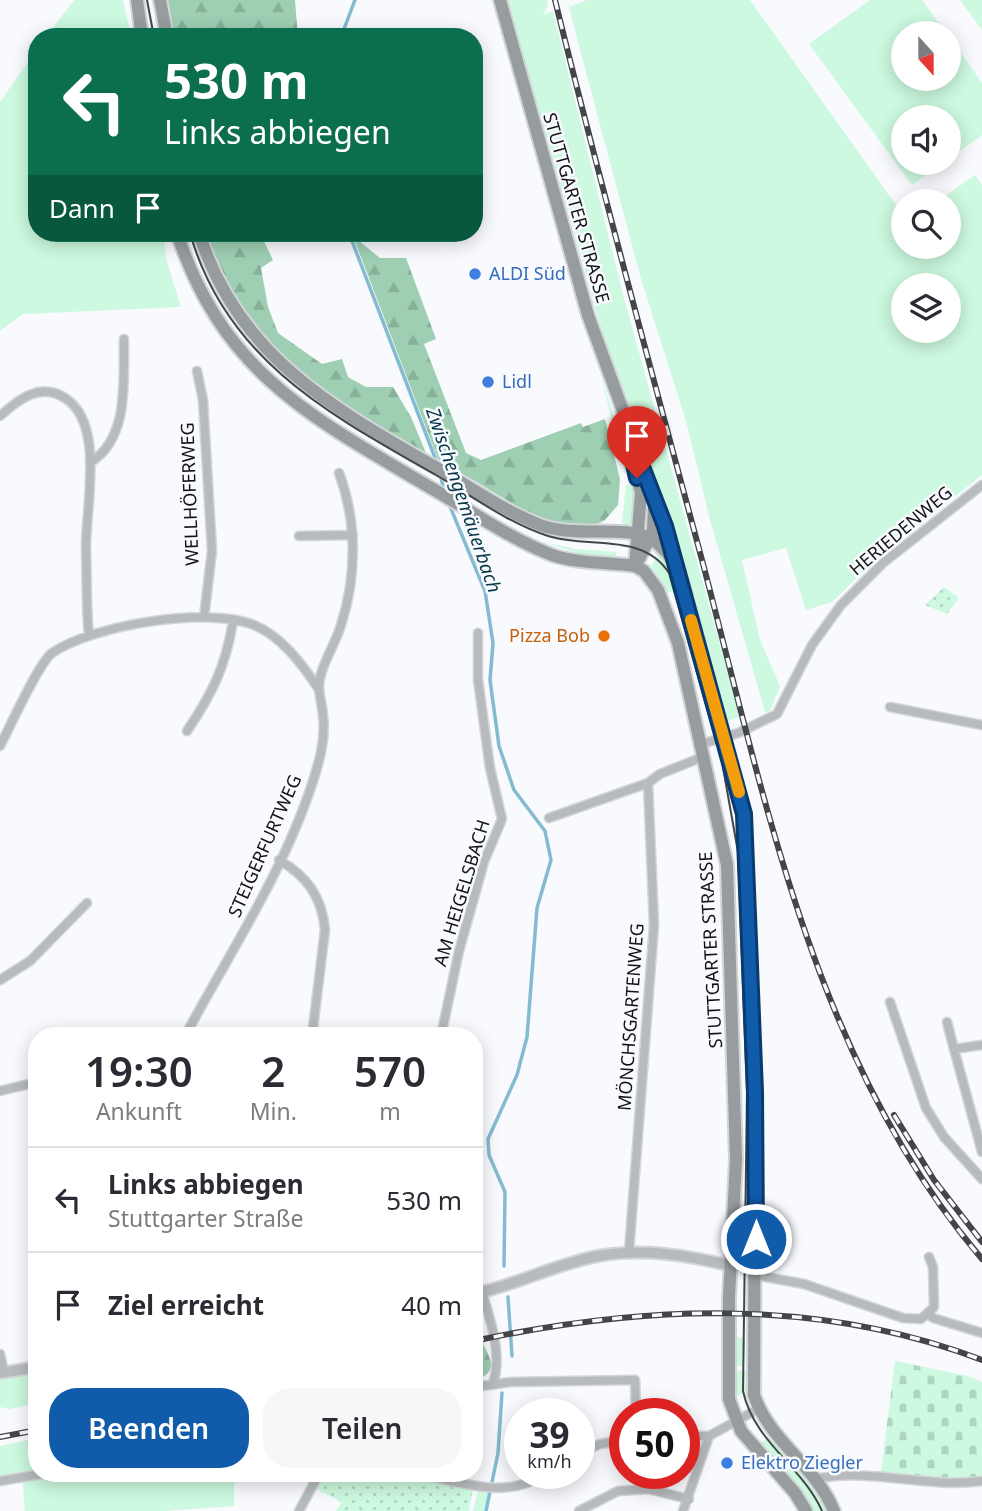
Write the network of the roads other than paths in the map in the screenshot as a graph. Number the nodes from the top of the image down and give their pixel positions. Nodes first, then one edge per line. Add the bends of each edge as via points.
1 (137, 0) edge
2 (160, 0) edge
3 (500, 0) edge
4 (141, 28) edge
5 (165, 28) edge
6 (181, 242) edge
7 (203, 242) edge
8 (124, 339) dead end
9 (197, 371) dead end
10 (0, 416) edge
11 (625, 423) junction
12 (91, 462) junction
13 (339, 473) dead end
14 (982, 485) edge
15 (654, 501) junction
16 (353, 535) junction
17 (299, 536) dead end
18 (644, 537) junction
19 (675, 563) junction
20 (635, 566) junction
21 (204, 617) junction
22 (233, 621) junction
23 (478, 633) dead end
24 (89, 636) junction
25 (318, 688) junction
26 (890, 707) dead end
27 (982, 725) edge
28 (187, 731) dead end
29 (724, 738) junction
30 (0, 746) edge
31 (703, 750) junction
32 (648, 783) junction
33 (549, 818) dead end
34 (279, 860) junction
35 (87, 904) dead end
36 (0, 981) edge
37 (890, 1002) dead end
38 (947, 1021) dead end
39 (190, 1027) edge
40 (313, 1027) edge
41 (443, 1027) edge
42 (982, 1045) edge
43 (954, 1049) junction
44 (28, 1084) edge
45 (0, 1091) edge
46 (982, 1152) edge
47 (982, 1179) edge
48 (629, 1252) junction
49 (929, 1256) dead end
50 (731, 1266) junction
51 (755, 1275) junction
52 (483, 1291) edge
53 (483, 1310) edge
54 (928, 1313) junction
55 (982, 1334) edge
56 (0, 1354) edge
57 (28, 1369) edge
58 (2, 1373) edge
59 (494, 1383) junction
60 (483, 1385) edge
61 (636, 1398) edge
62 (758, 1409) junction
63 (736, 1420) junction
64 (700, 1436) edge
65 (709, 1436) junction
66 (28, 1476) edge
67 (816, 1479) junction
68 (0, 1481) edge
69 (982, 1481) edge
70 (315, 1482) edge
71 (463, 1482) edge
72 (504, 1487) edge
73 (689, 1499) junction
74 (299, 1511) edge
75 (579, 1511) edge
76 (683, 1511) edge
77 (806, 1511) edge
78 (834, 1511) edge

1 - 4 main road
2 - 5 main road
3 - 11 main road, STUTTGARTER STRASSE via 578,282
6 - 20 main road via 202,297 234,345 257,371 318,420 551,554
7 - 18 main road via 221,289 251,334 273,359 327,402 539,524
8 - 12 street via 117,428 103,454
9 - 21 street, WELLHÖFERWEG via 204,400 212,551
10 - 12 street via 34,391 56,392 75,404 85,424
11 - 15 main road, STUTTGARTER STRASSE
11 - 18 main road, STUTTGARTER STRASSE via 641,493
12 - 24 street via 86,551
13 - 16 street, STEIGERFURTWEG
14 - 29 street, HERIEDENWEG via 883,563 841,605 812,645 777,714
15 - 18 main road, STUTTGARTER STRASSE via 655,520
15 - 19 main road, STUTTGARTER STRASSE
16 - 17 street
16 - 25 street, STEIGERFURTWEG via 345,608
18 - 19 main road, STUTTGARTER STRASSE
18 - 20 main road, STUTTGARTER STRASSE
19 - 29 main road, STUTTGARTER STRASSE
20 - 31 main road, STUTTGARTER STRASSE via 664,602
21 - 22 street
21 - 24 street via 161,620
22 - 25 street via 253,624 265,632 303,666
22 - 28 street via 212,693
23 - 41 street, AM HEIGELSBACH via 478,680 502,819 484,862
24 - 30 street via 50,654
25 - 34 street, STEIGERFURTWEG via 324,718 321,750 312,786
26 - 27 street
29 - 31 street, HERIEDENWEG
29 - 51 main road, STUTTGARTER STRASSE via 746,831 755,1092
31 - 32 street
31 - 50 main road, STUTTGARTER STRASSE via 727,865 732,956 736,1159
32 - 33 street
32 - 48 street, MÖNCHSGARTENWEG via 653,938
34 - 39 street, STEIGERFURTWEG via 228,964
34 - 40 street via 306,879 324,915
35 - 36 street via 30,961
37 - 47 street via 926,1108 944,1137
38 - 43 street
42 - 43 street
43 - 46 street
44 - 45 street
48 - 50 street via 675,1254
48 - 52 street via 595,1257
49 - 54 street via 936,1296
50 - 51 main road
50 - 63 main road, STUTTGARTER STRASSE via 726,1376
51 - 54 street via 804,1284 903,1318 921,1319
51 - 62 main road, STUTTGARTER STRASSE via 752,1382
53 - 59 street via 495,1350
54 - 55 street
56 - 58 street
57 - 58 street
59 - 60 street
59 - 61 street via 635,1380
62 - 63 street
62 - 67 main road via 775,1436
63 - 65 street
63 - 77 main road
64 - 65 street
65 - 73 street
66 - 68 street
67 - 69 street via 835,1475 957,1485
67 - 78 main road
70 - 74 street
71 - 72 street
73 - 75 street via 648,1489 618,1491
73 - 76 street

